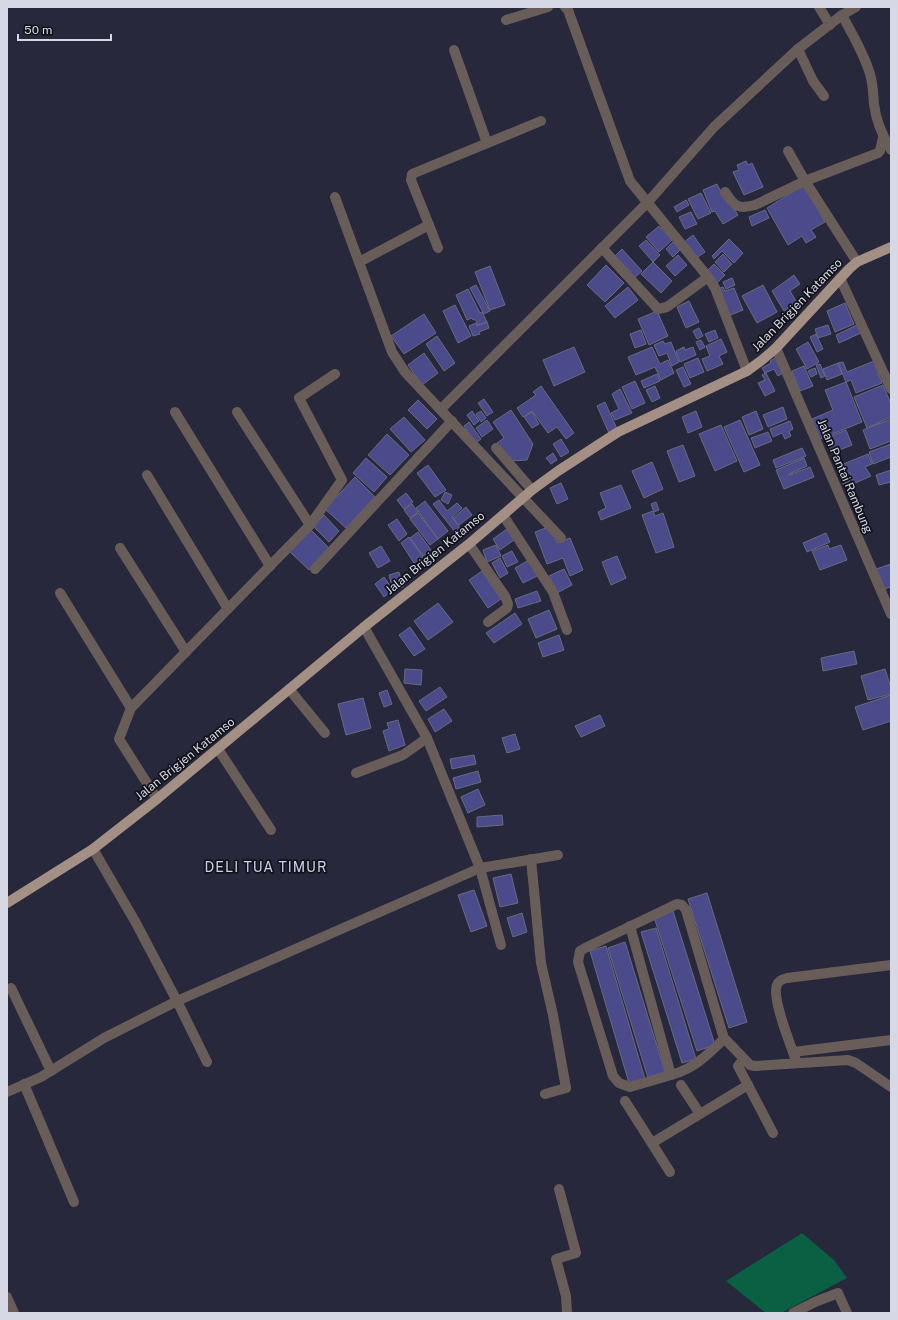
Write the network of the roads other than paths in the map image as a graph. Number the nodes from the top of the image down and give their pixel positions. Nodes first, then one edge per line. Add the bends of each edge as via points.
1 (548, 7) edge
2 (565, 7) edge
3 (819, 7) edge
4 (856, 7) edge
5 (842, 16) junction
6 (506, 20) dead end
7 (830, 25) junction
8 (798, 49) junction
9 (454, 50) dead end
10 (824, 96) dead end
11 (541, 121) dead end
12 (883, 137) junction
13 (487, 143) junction
14 (891, 150) edge
15 (788, 151) dead end
16 (805, 181) junction
17 (725, 192) dead end
18 (335, 197) dead end
19 (648, 202) junction
20 (429, 226) junction
21 (891, 247) edge
22 (438, 248) dead end
23 (602, 248) junction
24 (359, 262) junction
25 (857, 262) junction
26 (708, 277) junction
27 (840, 278) junction
28 (776, 348) junction
29 (747, 371) junction
30 (335, 374) dead end
31 (891, 390) edge
32 (441, 409) junction
33 (175, 412) dead end
34 (237, 412) dead end
35 (452, 421) junction
36 (496, 448) dead end
37 (146, 475) dead end
38 (532, 490) junction
39 (524, 498) junction
40 (503, 515) junction
41 (310, 526) junction
42 (561, 538) dead end
43 (470, 544) junction
44 (120, 548) dead end
45 (270, 566) junction
46 (315, 569) dead end
47 (60, 592) dead end
48 (228, 609) junction
49 (891, 614) edge
50 (488, 622) dead end
51 (364, 627) junction
52 (566, 630) dead end
53 (186, 652) junction
54 (290, 689) junction
55 (131, 708) junction
56 (325, 733) dead end
57 (427, 738) junction
58 (218, 750) junction
59 (356, 773) dead end
60 (158, 799) junction
61 (271, 830) dead end
62 (93, 849) junction
63 (558, 855) dead end
64 (531, 859) junction
65 (480, 868) junction
66 (7, 903) edge
67 (630, 926) junction
68 (501, 945) dead end
69 (891, 965) edge
70 (11, 988) dead end
71 (177, 1001) junction
72 (725, 1039) junction
73 (891, 1040) edge
74 (793, 1052) junction
75 (744, 1059) junction
76 (206, 1062) dead end
77 (797, 1063) junction
78 (51, 1071) junction
79 (671, 1075) junction
80 (24, 1084) junction
81 (681, 1085) dead end
82 (748, 1085) junction
83 (891, 1087) edge
84 (7, 1092) edge
85 (545, 1094) dead end
86 (625, 1101) dead end
87 (700, 1114) junction
88 (773, 1133) dead end
89 (652, 1143) junction
90 (670, 1172) dead end
91 (559, 1189) dead end
92 (74, 1202) dead end
93 (7, 1297) edge
94 (14, 1313) edge
95 (567, 1313) edge
96 (793, 1313) edge
97 (847, 1313) edge

1 - 6 street
2 - 19 street via 630,181
3 - 7 street
4 - 5 street
5 - 7 street
5 - 12 street via 870,74 874,105
7 - 8 street
8 - 10 street via 813,81
8 - 19 street via 714,127
9 - 13 street
11 - 13 street
12 - 14 street
12 - 16 street via 878,153
13 - 20 street via 415,172 411,176 410,180
15 - 16 street
16 - 17 street via 755,205 740,208 734,205
16 - 25 street
18 - 24 street
19 - 23 street
19 - 26 street
20 - 22 street
20 - 24 street
21 - 25 main road, Jalan Brigjen Katamso
23 - 26 street via 658,309 666,307
23 - 32 street
24 - 32 street via 392,352 405,372
25 - 27 main road, Jalan Brigjen Katamso
26 - 29 street via 716,288
27 - 28 main road, Jalan Brigjen Katamso
27 - 31 street
28 - 29 main road, Jalan Brigjen Katamso
28 - 49 street, Jalan Pantai Rambung
29 - 38 main road, Jalan Brigjen Katamso via 618,432 558,470
30 - 41 street via 299,398 342,480
32 - 35 street
33 - 45 street
34 - 41 street
35 - 39 street
35 - 46 street
36 - 38 street
37 - 48 street
38 - 39 main road, Jalan Brigjen Katamso
39 - 40 main road, Jalan Brigjen Katamso
39 - 42 street
40 - 43 main road, Jalan Brigjen Katamso
40 - 52 street via 553,592
41 - 45 street
43 - 50 street via 508,604 507,608
43 - 51 main road, Jalan Brigjen Katamso
44 - 53 street
45 - 48 street
47 - 55 street
48 - 53 street
51 - 54 main road, Jalan Brigjen Katamso
51 - 57 street
53 - 55 street
54 - 56 street
54 - 58 main road, Jalan Brigjen Katamso
55 - 60 street via 119,739
57 - 59 street via 404,755
57 - 65 street
58 - 60 main road, Jalan Brigjen Katamso
58 - 61 street
60 - 62 main road, Jalan Brigjen Katamso
62 - 66 main road, Jalan Brigjen Katamso
62 - 71 street
63 - 64 street
64 - 65 street
64 - 85 street via 541,963 566,1088
65 - 68 street
65 - 71 street
67 - 72 street via 667,908 682,905 686,910
67 - 79 street
67 - 79 street via 580,951 580,970 612,1076 619,1083 630,1087
69 - 74 street via 780,981 776,985 776,998
70 - 78 street
71 - 76 street
71 - 78 street via 104,1038
72 - 75 street
72 - 79 street via 691,1068
73 - 74 street
74 - 77 street
75 - 77 street via 755,1066
75 - 82 street via 738,1066
77 - 83 street via 848,1060
78 - 80 street
80 - 84 street
80 - 92 street
81 - 87 street
82 - 87 street
82 - 88 street
86 - 89 street
87 - 89 street
89 - 90 street
91 - 95 street via 576,1253 556,1259 566,1296
93 - 94 street
96 - 97 street via 838,1293

